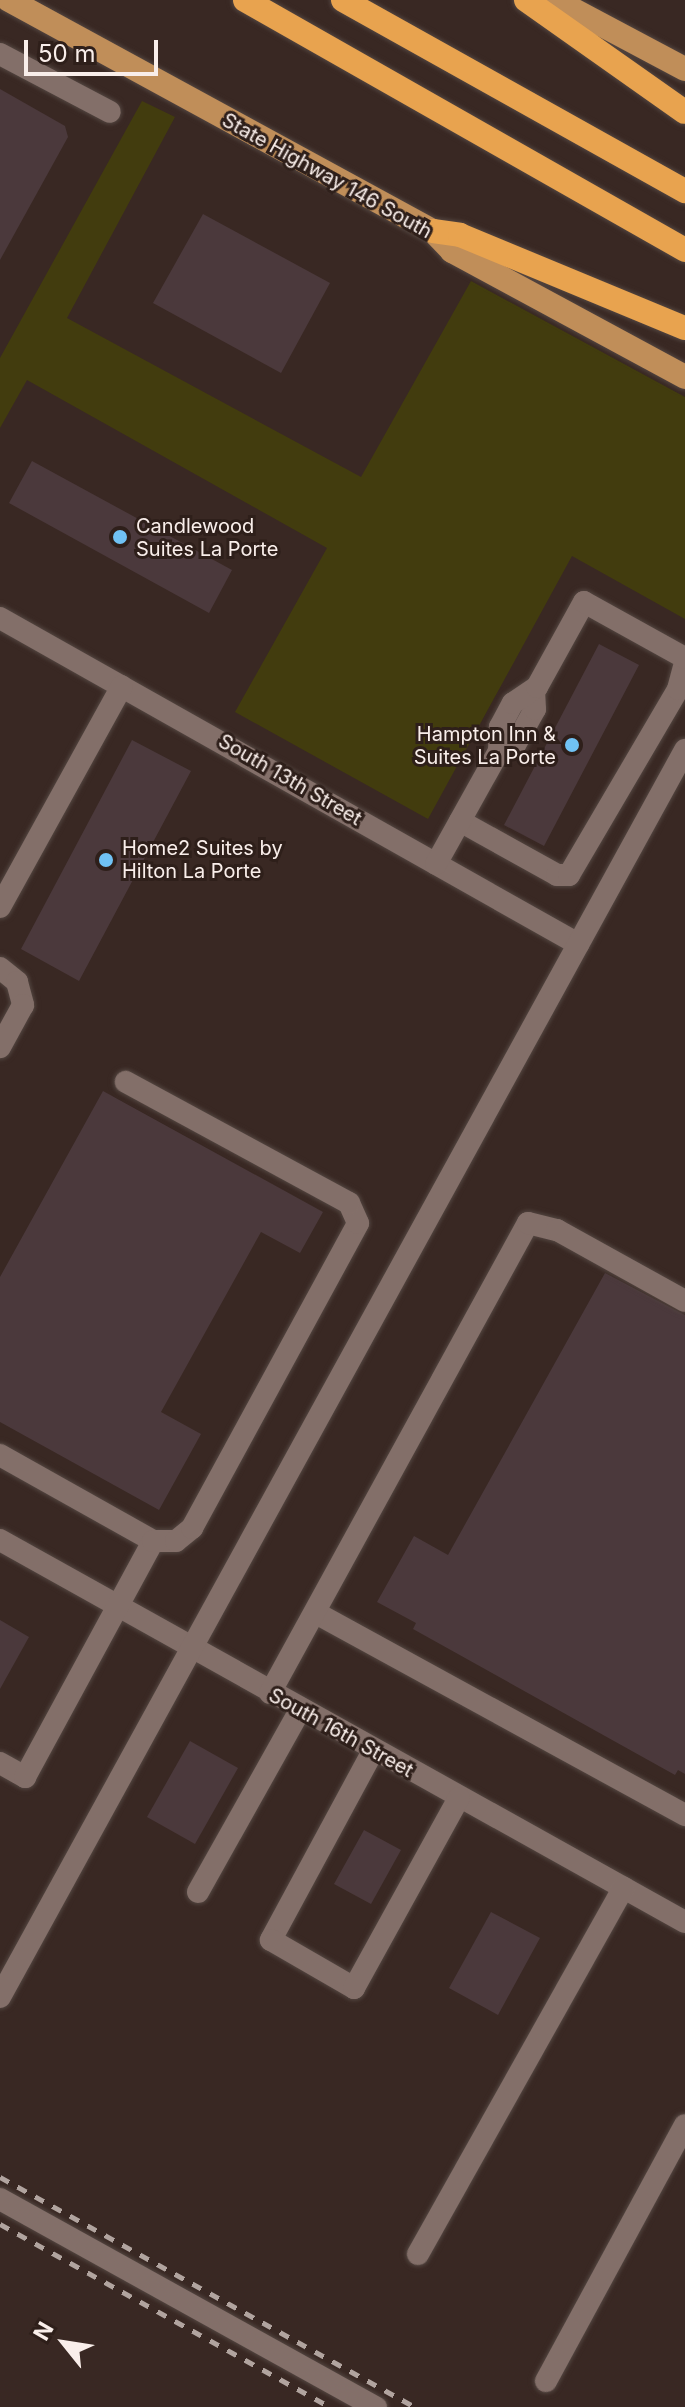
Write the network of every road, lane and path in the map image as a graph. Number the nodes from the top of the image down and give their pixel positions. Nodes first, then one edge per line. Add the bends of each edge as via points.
1 (9, 0) edge
2 (245, 0) edge
3 (343, 0) edge
4 (526, 0) edge
5 (555, 0) edge
6 (0, 54) edge
7 (685, 69) edge
8 (110, 112) dead end
9 (685, 112) edge
10 (685, 191) edge
11 (433, 231) junction
12 (685, 250) edge
13 (685, 328) edge
14 (685, 377) edge
15 (0, 618) edge
16 (685, 660) edge
17 (122, 686) junction
18 (685, 750) edge
19 (460, 821) junction
20 (436, 864) junction
21 (0, 907) edge
22 (578, 944) junction
23 (0, 968) edge
24 (0, 1047) edge
25 (126, 1082) dead end
26 (685, 1301) edge
27 (0, 1455) edge
28 (0, 1540) edge
29 (153, 1541) junction
30 (115, 1606) junction
31 (316, 1613) junction
32 (191, 1650) junction
33 (270, 1693) junction
34 (300, 1710) junction
35 (373, 1751) junction
36 (0, 1763) edge
37 (459, 1798) junction
38 (685, 1815) edge
39 (623, 1888) junction
40 (198, 1892) dead end
41 (685, 1922) edge
42 (0, 1997) edge
43 (685, 2125) edge
44 (0, 2199) edge
45 (418, 2254) dead end
46 (546, 2381) dead end
47 (376, 2407) edge

1 - 11 main road, State Highway 146 South
2 - 12 highway
3 - 10 highway
4 - 9 highway
5 - 7 main road
6 - 8 street
11 - 13 highway via 460,235
11 - 14 main road, State Highway 146 South via 452,251
15 - 17 street, South 13th Street
16 - 19 street via 678,689 569,875 557,875
16 - 19 street via 584,602 534,691 513,703 500,727 499,751
17 - 20 street, South 13th Street
17 - 21 street
18 - 22 street
19 - 20 street
20 - 22 street, South 13th Street
22 - 32 street
23 - 24 street via 17,982 23,1005
25 - 29 street via 349,1203 358,1223 192,1528 176,1541
26 - 31 street via 557,1230 528,1223
27 - 29 street
28 - 30 street, South 16th Street
29 - 30 street
30 - 32 street, South 16th Street
30 - 36 street via 25,1777
31 - 33 street
31 - 38 street
32 - 33 street, South 16th Street
32 - 42 street
33 - 34 street, South 16th Street
34 - 35 street, South 16th Street
34 - 40 street
35 - 37 street, South 16th Street
35 - 37 street via 271,1940 354,1988
37 - 39 street, South 16th Street
39 - 41 street, South 16th Street
39 - 45 street
43 - 46 street
44 - 47 street

